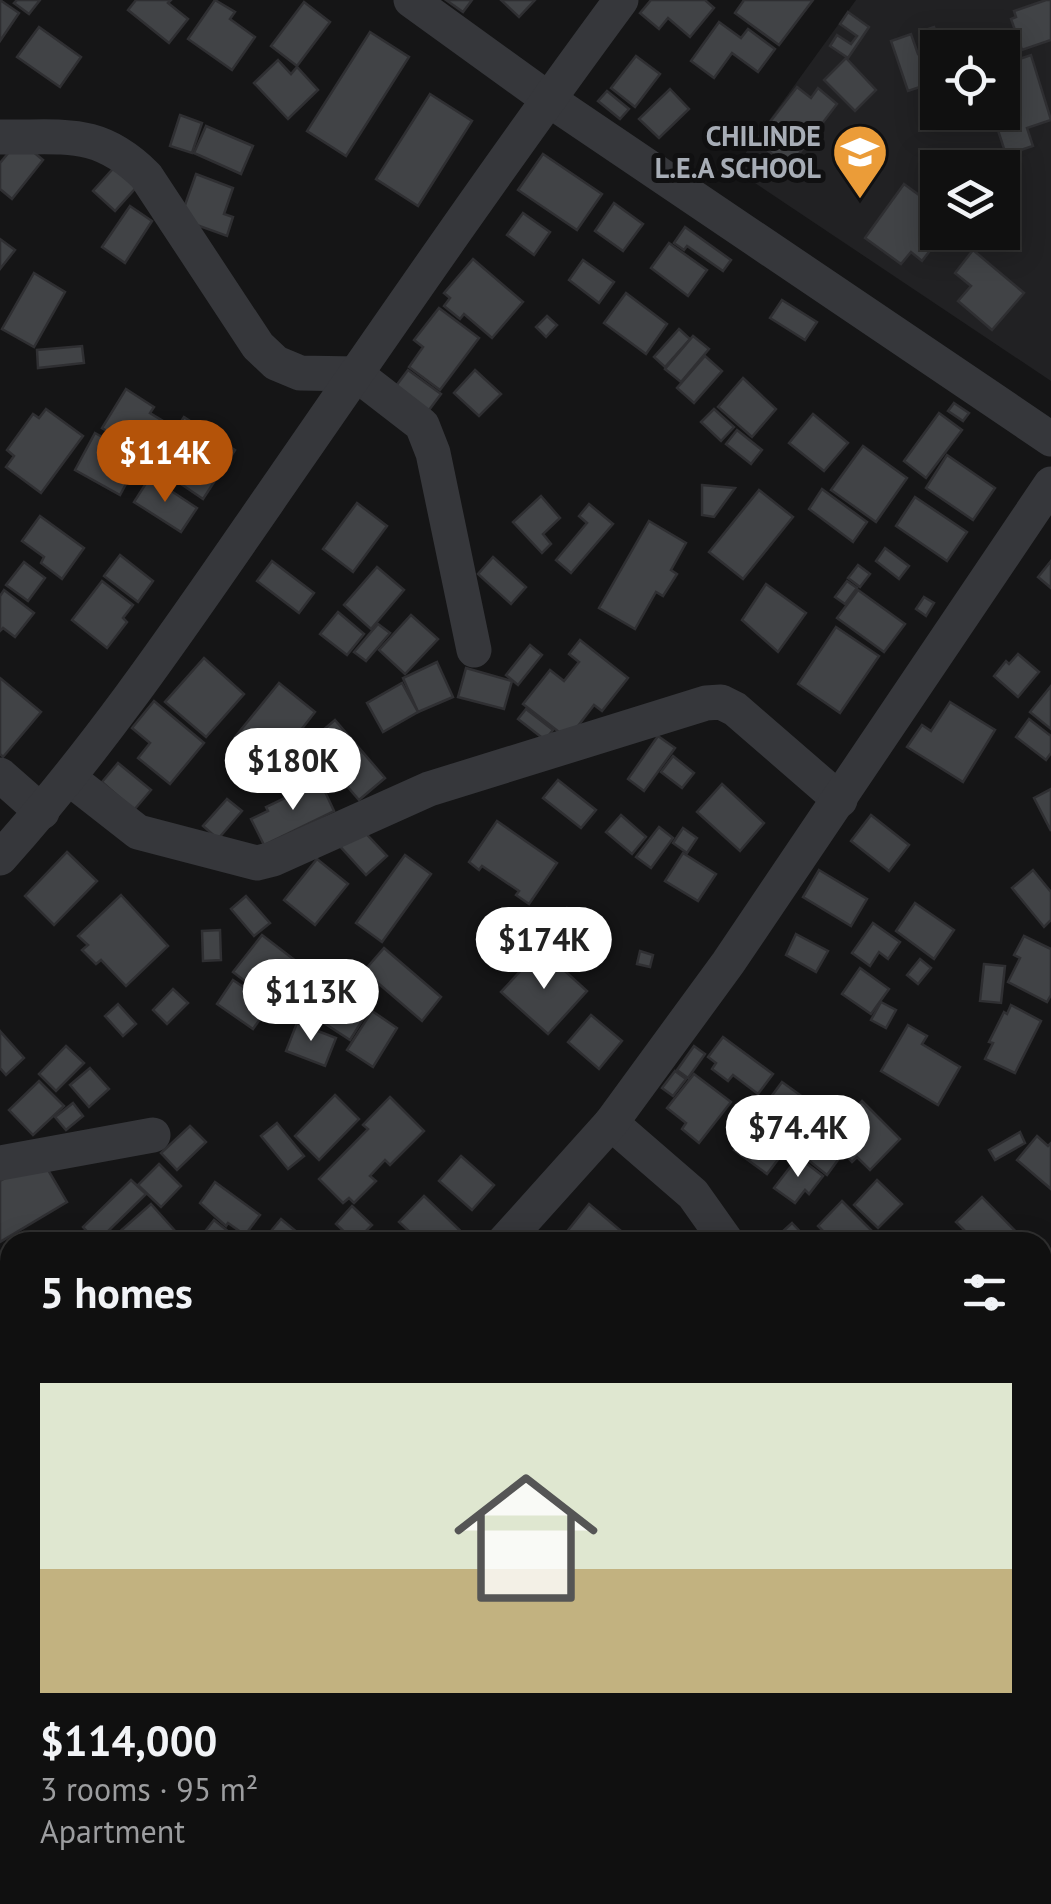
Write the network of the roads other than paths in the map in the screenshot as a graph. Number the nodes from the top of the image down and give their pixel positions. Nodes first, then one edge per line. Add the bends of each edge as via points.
1 (411, 0) edge
2 (621, 0) edge
3 (548, 99) junction
4 (0, 137) edge
5 (356, 374) junction
6 (1051, 439) edge
7 (1051, 484) edge
8 (474, 650) dead end
9 (0, 775) edge
10 (68, 778) junction
11 (840, 800) junction
12 (42, 812) junction
13 (0, 858) edge
14 (611, 1123) junction
15 (153, 1136) dead end
16 (0, 1163) edge
17 (513, 1232) edge
18 (720, 1232) edge

1 - 3 street
2 - 3 street
3 - 5 street
3 - 6 street
4 - 5 street via 76,138 126,156 146,176 258,346 300,373
5 - 8 street via 410,414 428,437
5 - 10 street
7 - 11 street
9 - 12 street
10 - 11 street via 138,832 257,863 429,788 721,702
10 - 12 street
11 - 14 street
12 - 13 street
14 - 17 street
14 - 18 street via 692,1194
15 - 16 street

